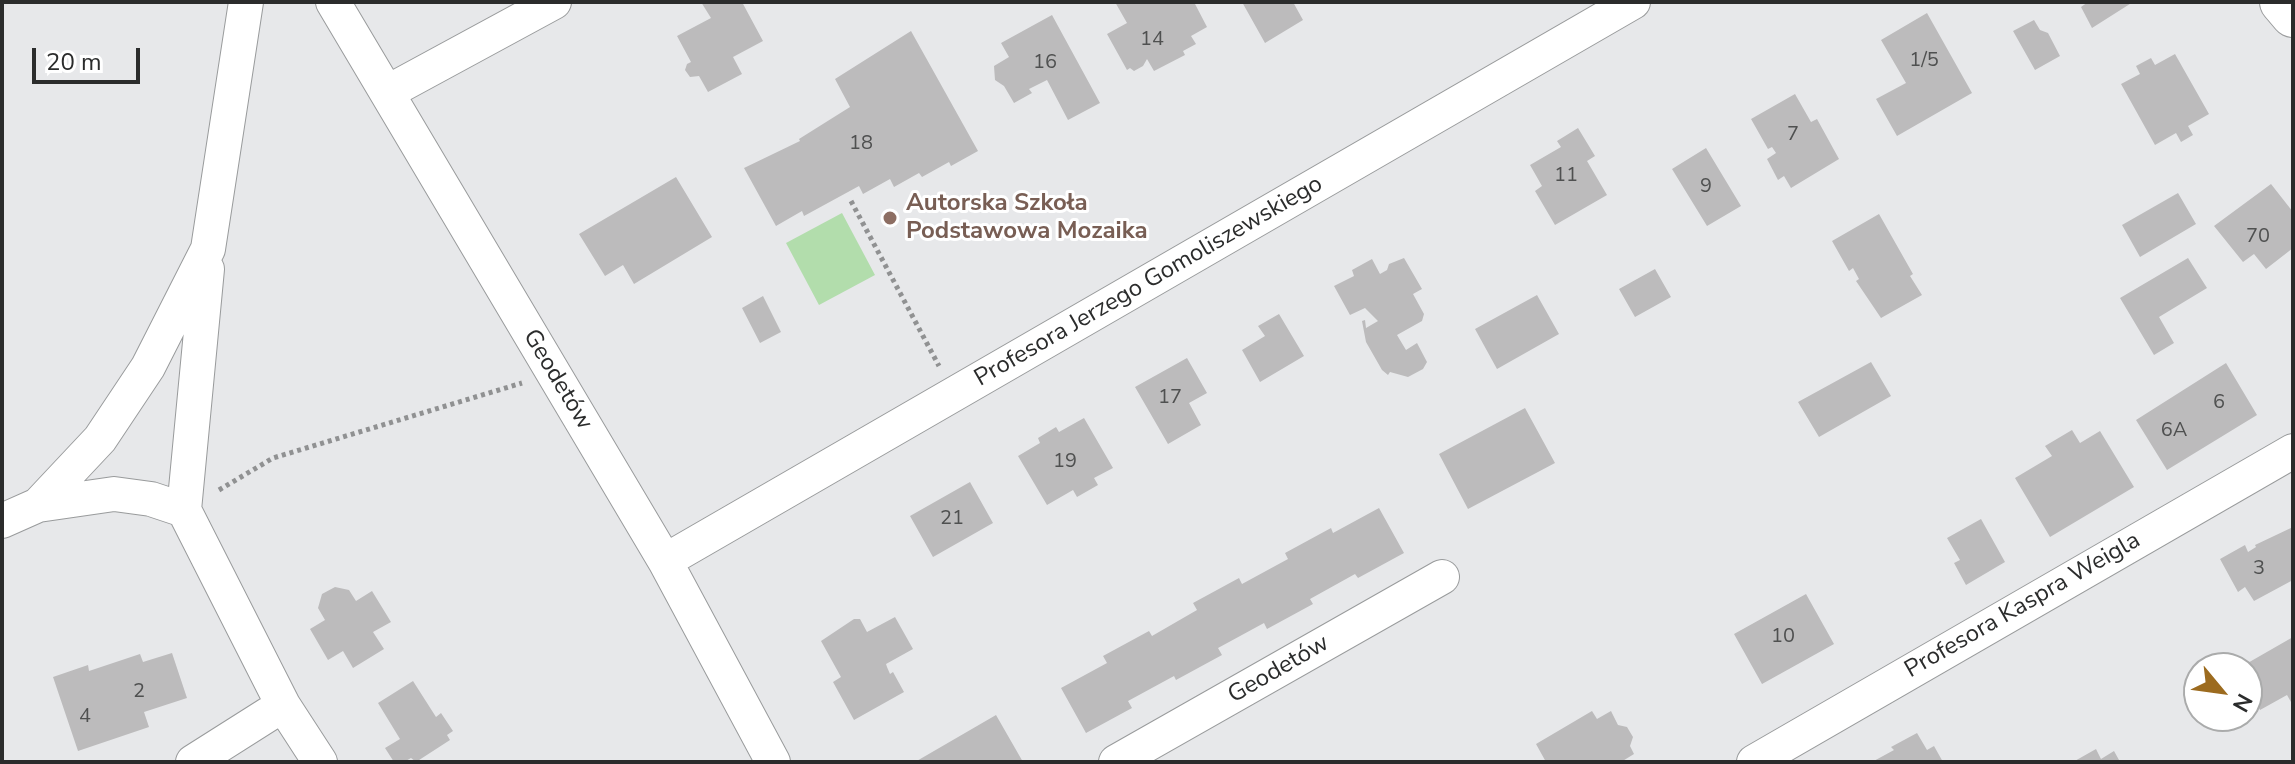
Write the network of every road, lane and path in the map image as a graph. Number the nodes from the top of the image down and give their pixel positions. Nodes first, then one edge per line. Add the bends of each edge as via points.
1 (246, 2) edge
2 (333, 2) edge
3 (554, 2) edge
4 (1633, 2) edge
5 (2282, 2) edge
6 (2293, 15) edge
7 (388, 92) junction
8 (851, 201) dead end
9 (208, 249) junction
10 (553, 373) junction
11 (954, 394) junction
12 (2293, 451) edge
13 (38, 505) junction
14 (184, 510) junction
15 (2, 521) edge
16 (665, 561) junction
17 (1442, 577) dead end
18 (283, 705) junction
19 (193, 762) edge
20 (320, 762) edge
21 (773, 762) edge
22 (1116, 762) edge
23 (1754, 762) edge

1 - 9 street
2 - 7 street, Geodetów
3 - 7 street
4 - 11 street, Profesora Jerzego Gomoliszewskiego
5 - 6 street
7 - 10 street, Geodetów
8 - 11 path
9 - 13 street via 148,367 100,439
9 - 14 street
10 - 14 path via 273,458
10 - 16 street, Geodetów
11 - 16 street, Profesora Jerzego Gomoliszewskiego
12 - 23 street, Profesora Kaspra Weigla
13 - 14 street via 114,494
13 - 15 street
14 - 18 street
16 - 21 street, Geodetów
17 - 22 street, Geodetów
18 - 19 street
18 - 20 street

